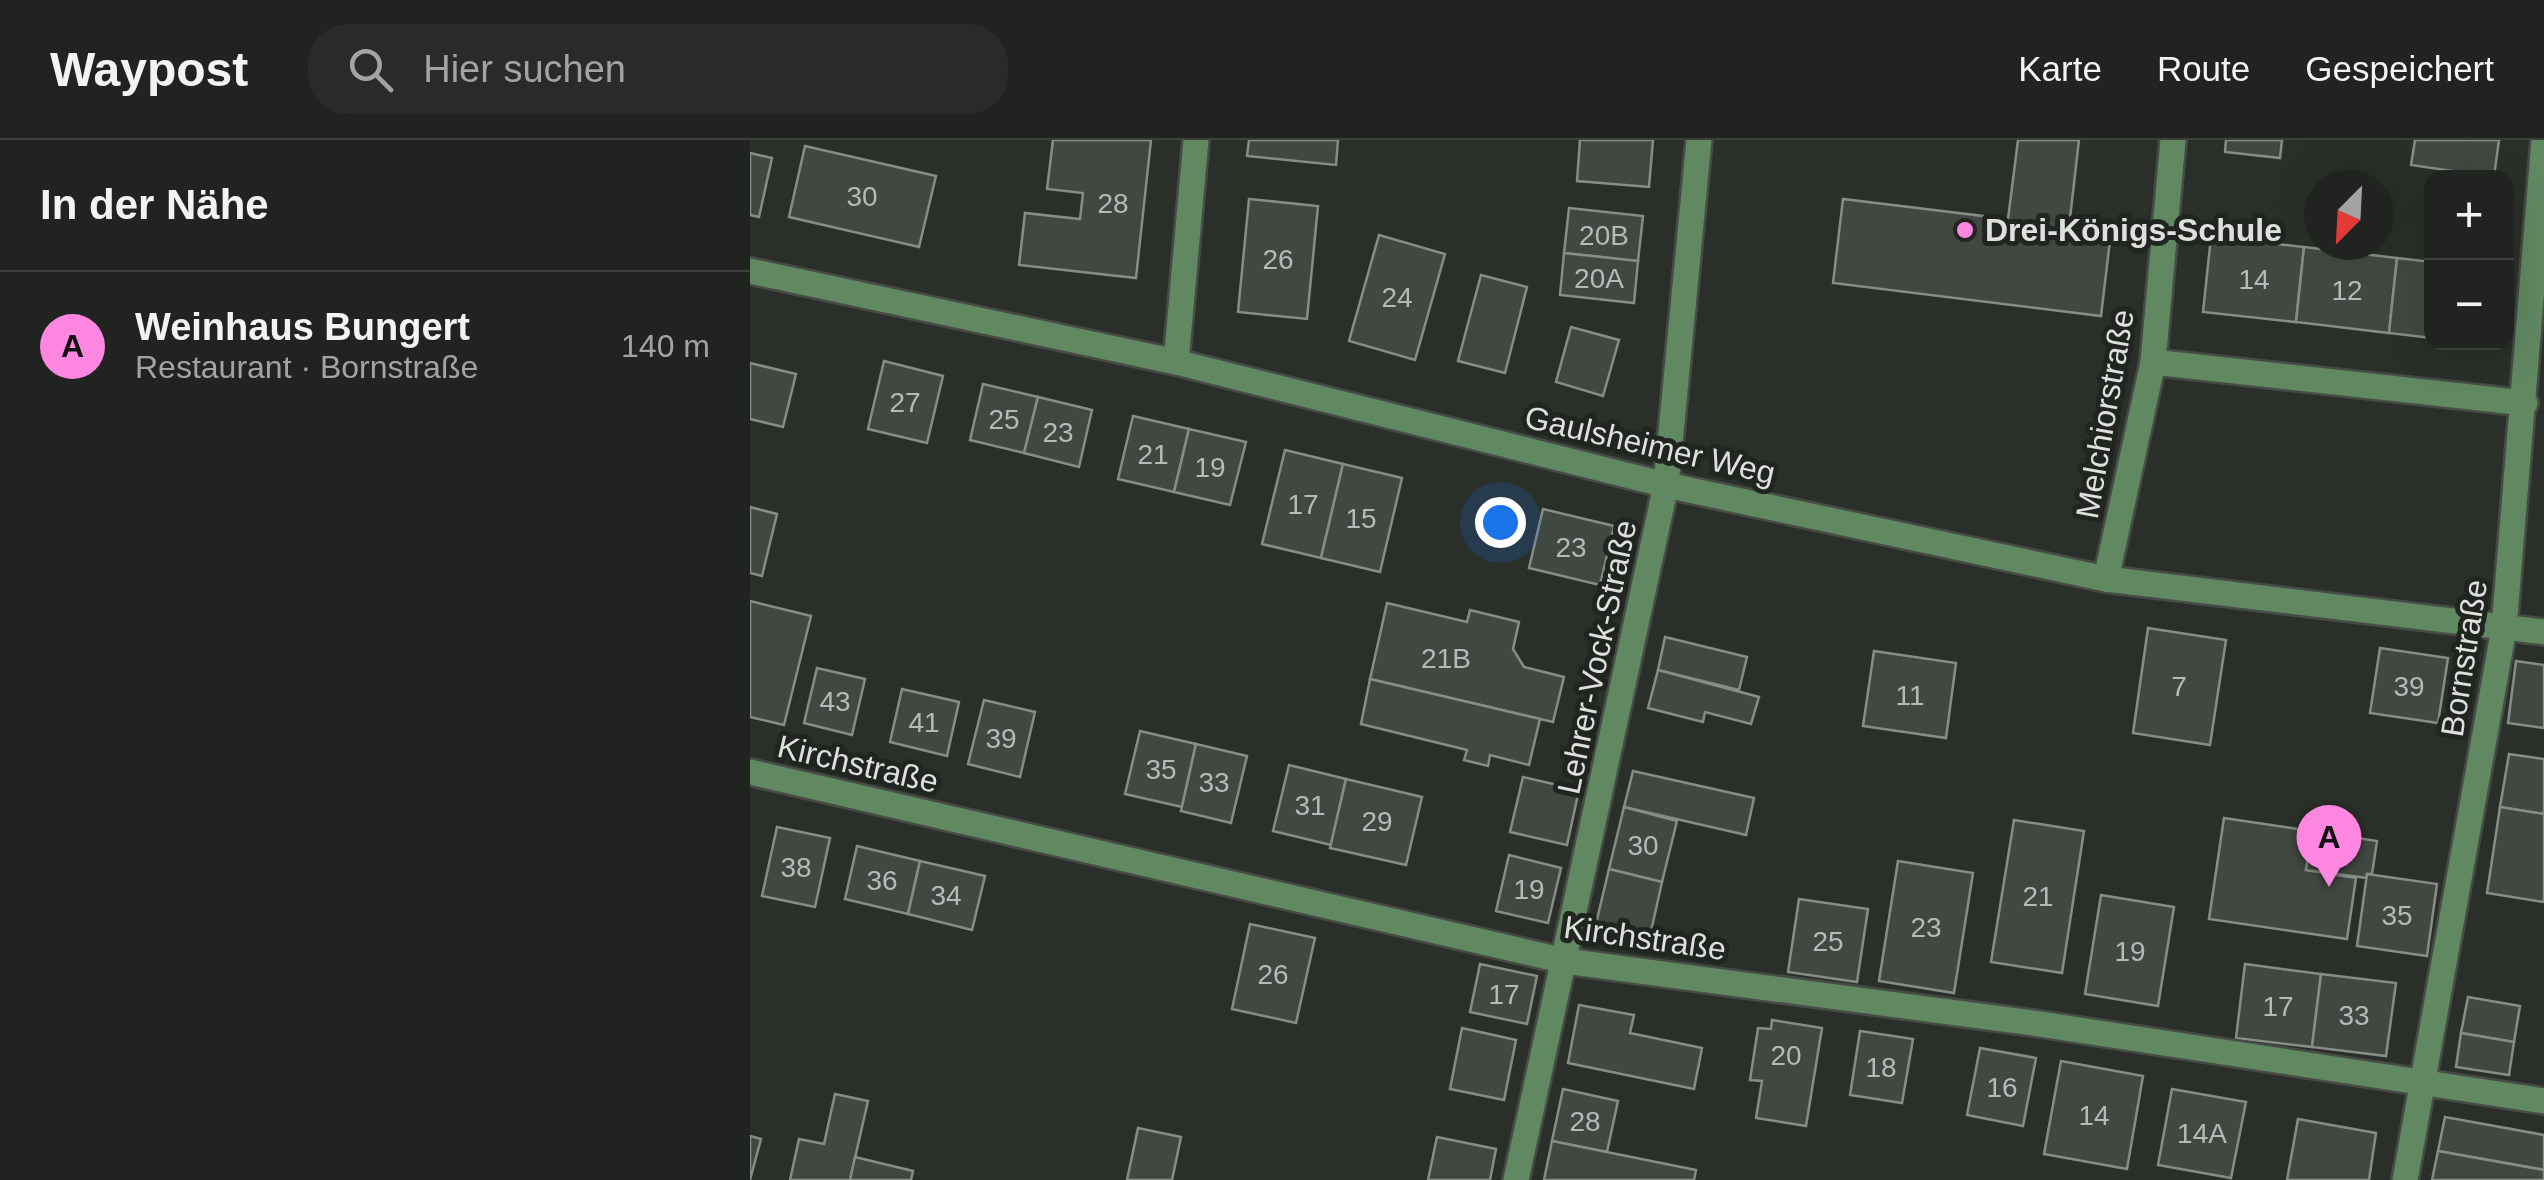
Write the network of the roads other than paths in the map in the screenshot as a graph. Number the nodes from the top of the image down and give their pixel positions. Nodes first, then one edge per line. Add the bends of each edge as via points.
1 (1196, 140) edge
2 (1699, 140) edge
3 (2173, 140) edge
4 (2544, 140) edge
5 (750, 270) edge
6 (1176, 362) junction
7 (2154, 362) junction
8 (2525, 403) junction
9 (1666, 485) junction
10 (2106, 579) junction
11 (2504, 628) junction
12 (2544, 632) edge
13 (750, 772) edge
14 (1566, 961) junction
15 (2424, 1083) junction
16 (2544, 1102) edge
17 (1516, 1180) edge
18 (2405, 1180) edge

1 - 6 street
2 - 9 street, Lehrer-Vock-Straße
3 - 7 street, Melchiorstraße
4 - 8 street, Bornstraße
5 - 6 street, Gaulsheimer Weg
6 - 9 street, Gaulsheimer Weg
7 - 8 street
7 - 10 street, Melchiorstraße
8 - 11 street, Bornstraße
9 - 10 street, Gaulsheimer Weg
9 - 14 street, Lehrer-Vock-Straße
10 - 11 street, Gaulsheimer Weg
11 - 12 street, Gaulsheimer Weg
11 - 15 street, Bornstraße
13 - 14 street, Kirchstraße
14 - 15 street, Kirchstraße
14 - 17 street, Lehrer-Vock-Straße
15 - 16 street, Kirchstraße
15 - 18 street, Bornstraße

